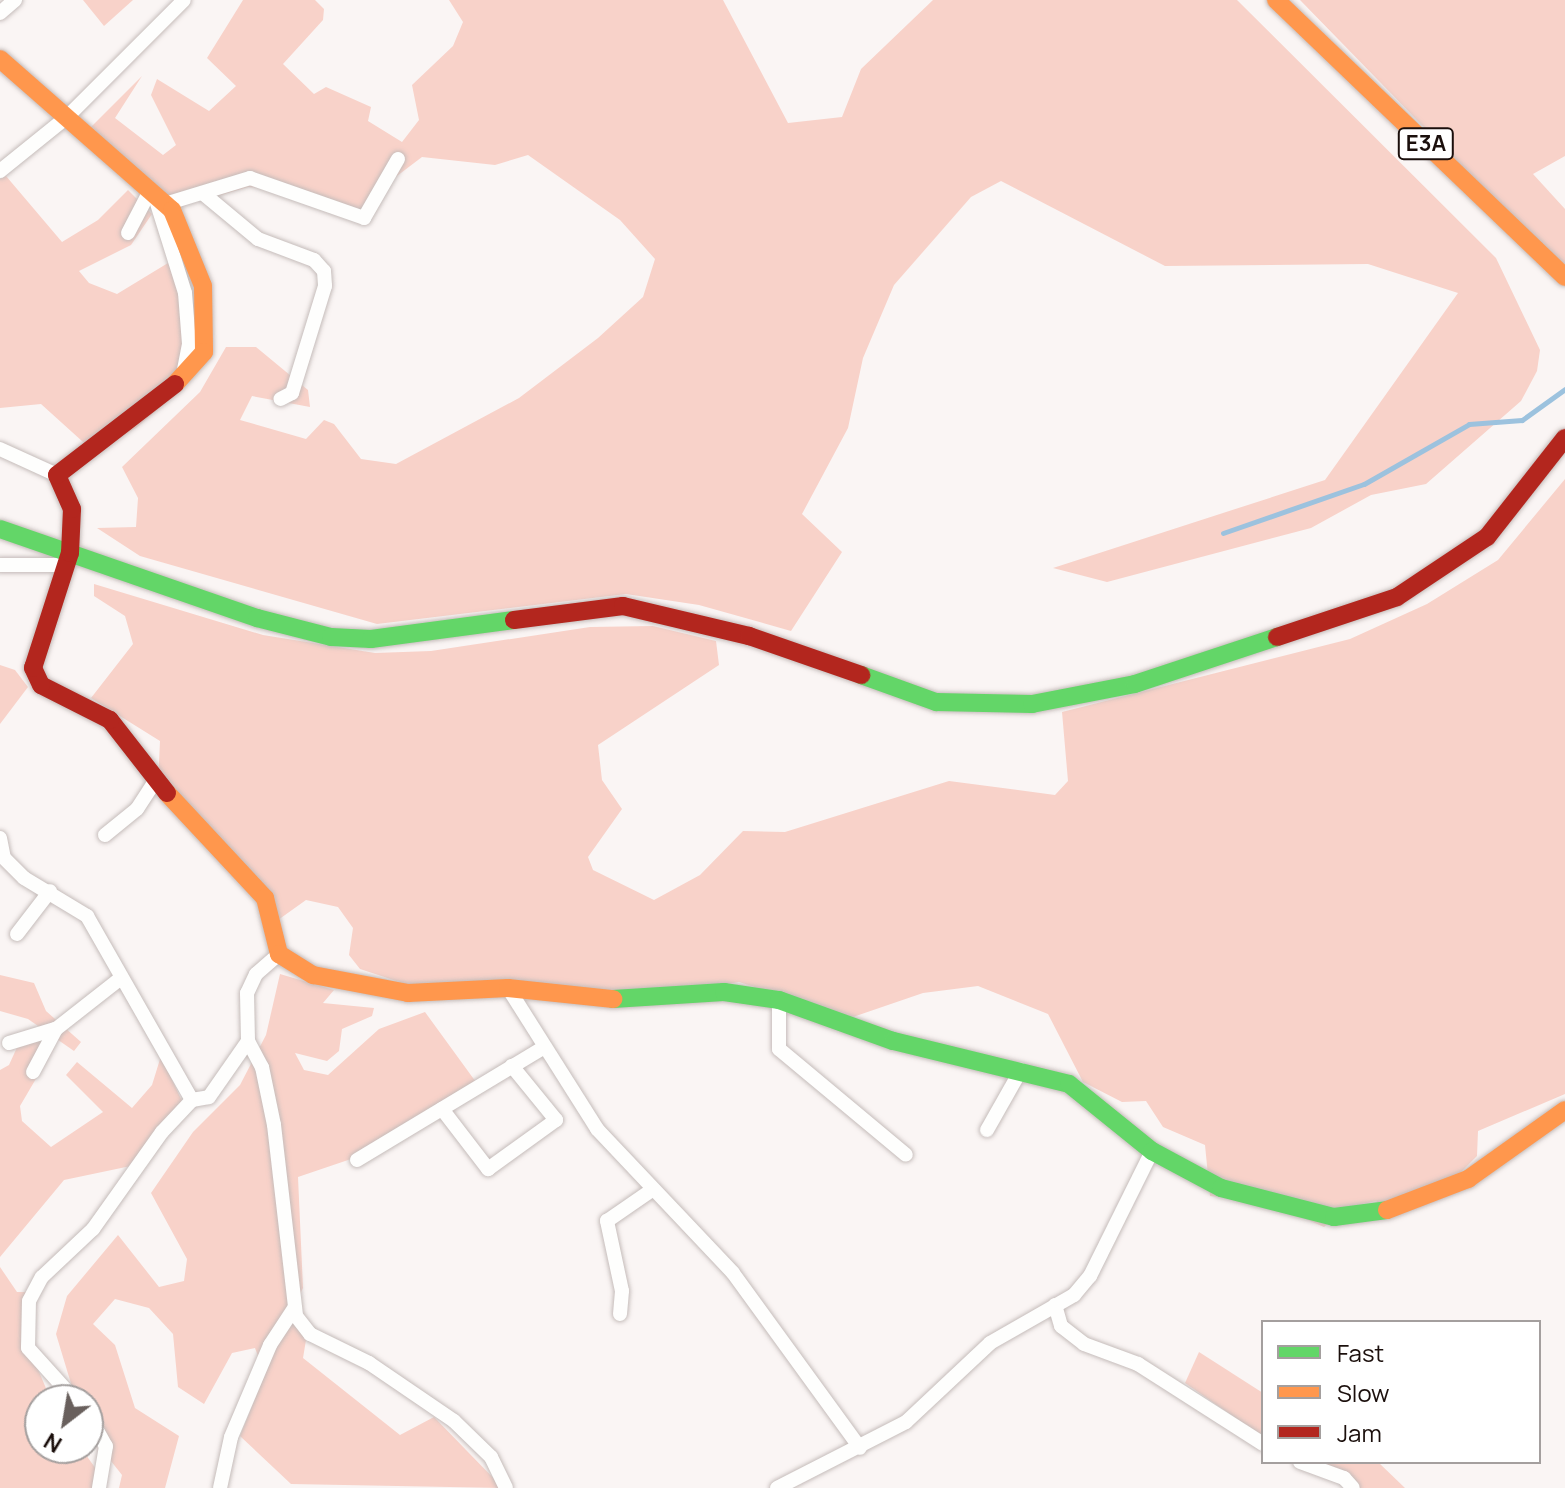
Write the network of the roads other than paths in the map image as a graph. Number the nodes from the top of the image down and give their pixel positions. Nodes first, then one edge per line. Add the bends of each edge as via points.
1 (15, 0) edge
2 (184, 0) edge
3 (1282, 6) edge
4 (0, 13) edge
5 (0, 59) edge
6 (67, 117) junction
7 (398, 159) dead end
8 (0, 171) edge
9 (205, 195) junction
10 (157, 196) junction
11 (128, 233) dead end
12 (1565, 277) edge
13 (280, 399) dead end
14 (1565, 438) edge
15 (0, 449) edge
16 (57, 475) junction
17 (0, 529) edge
18 (67, 559) junction
19 (0, 565) edge
20 (155, 781) junction
21 (105, 835) dead end
22 (0, 838) edge
23 (50, 891) junction
24 (17, 934) dead end
25 (279, 954) junction
26 (121, 978) junction
27 (508, 988) junction
28 (779, 1000) junction
29 (56, 1029) junction
30 (248, 1041) junction
31 (9, 1043) dead end
32 (544, 1047) junction
33 (512, 1066) junction
34 (1021, 1070) junction
35 (33, 1072) dead end
36 (192, 1100) junction
37 (442, 1109) junction
38 (1565, 1110) edge
39 (987, 1130) dead end
40 (1152, 1151) junction
41 (906, 1155) dead end
42 (357, 1160) dead end
43 (652, 1190) junction
44 (1055, 1305) junction
45 (295, 1307) junction
46 (620, 1314) dead end
47 (61, 1384) edge
48 (1261, 1443) edge
49 (860, 1448) junction
50 (103, 1464) edge
51 (1306, 1464) edge
52 (99, 1488) edge
53 (220, 1488) edge
54 (506, 1488) edge
55 (780, 1488) edge
56 (1353, 1488) edge

1 - 4 street
2 - 6 street
3 - 12 main road, E3A
5 - 6 main road
6 - 8 street
6 - 10 main road
7 - 9 street via 364,218 250,178
9 - 10 street
9 - 13 street via 258,239 314,260 324,271 325,286 292,393
10 - 11 street
10 - 16 main road via 203,286 204,352 182,379
14 - 18 main road via 1487,537 1397,597 1135,684 1032,704 936,702 749,636 623,606 371,639 331,637
15 - 16 street
16 - 18 main road via 72,509
17 - 18 main road
18 - 19 street
18 - 20 main road via 33,668 41,685 110,720
20 - 21 street via 137,809
20 - 25 main road via 265,898
22 - 23 street via 4,858 24,878
23 - 24 street
23 - 26 street via 87,916
25 - 27 main road via 313,975 358,987 449,994
25 - 30 street via 256,974 247,993
26 - 29 street
26 - 36 street
27 - 28 main road via 589,1000 724,992
27 - 32 street
28 - 34 main road via 893,1041
28 - 41 street via 779,1049
29 - 31 street
29 - 35 street
30 - 36 street via 209,1097
30 - 45 street via 262,1067 274,1125
32 - 33 street
32 - 43 street via 597,1129
33 - 37 street
33 - 37 street via 556,1120 488,1169
34 - 39 street
34 - 40 main road via 1069,1084
36 - 47 street via 162,1132 93,1229 42,1277 29,1301 28,1348
37 - 42 street
38 - 40 main road via 1468,1179 1371,1217 1334,1217 1221,1188
40 - 44 street via 1090,1276
43 - 46 street via 607,1221 622,1291
43 - 49 street via 733,1273
44 - 48 street via 1061,1326 1084,1344 1138,1364
44 - 49 street via 990,1343 906,1422
45 - 53 street via 270,1345 237,1424
45 - 54 street via 310,1334 369,1363 454,1421 491,1457
49 - 55 street
50 - 52 street
51 - 56 street via 1344,1478

